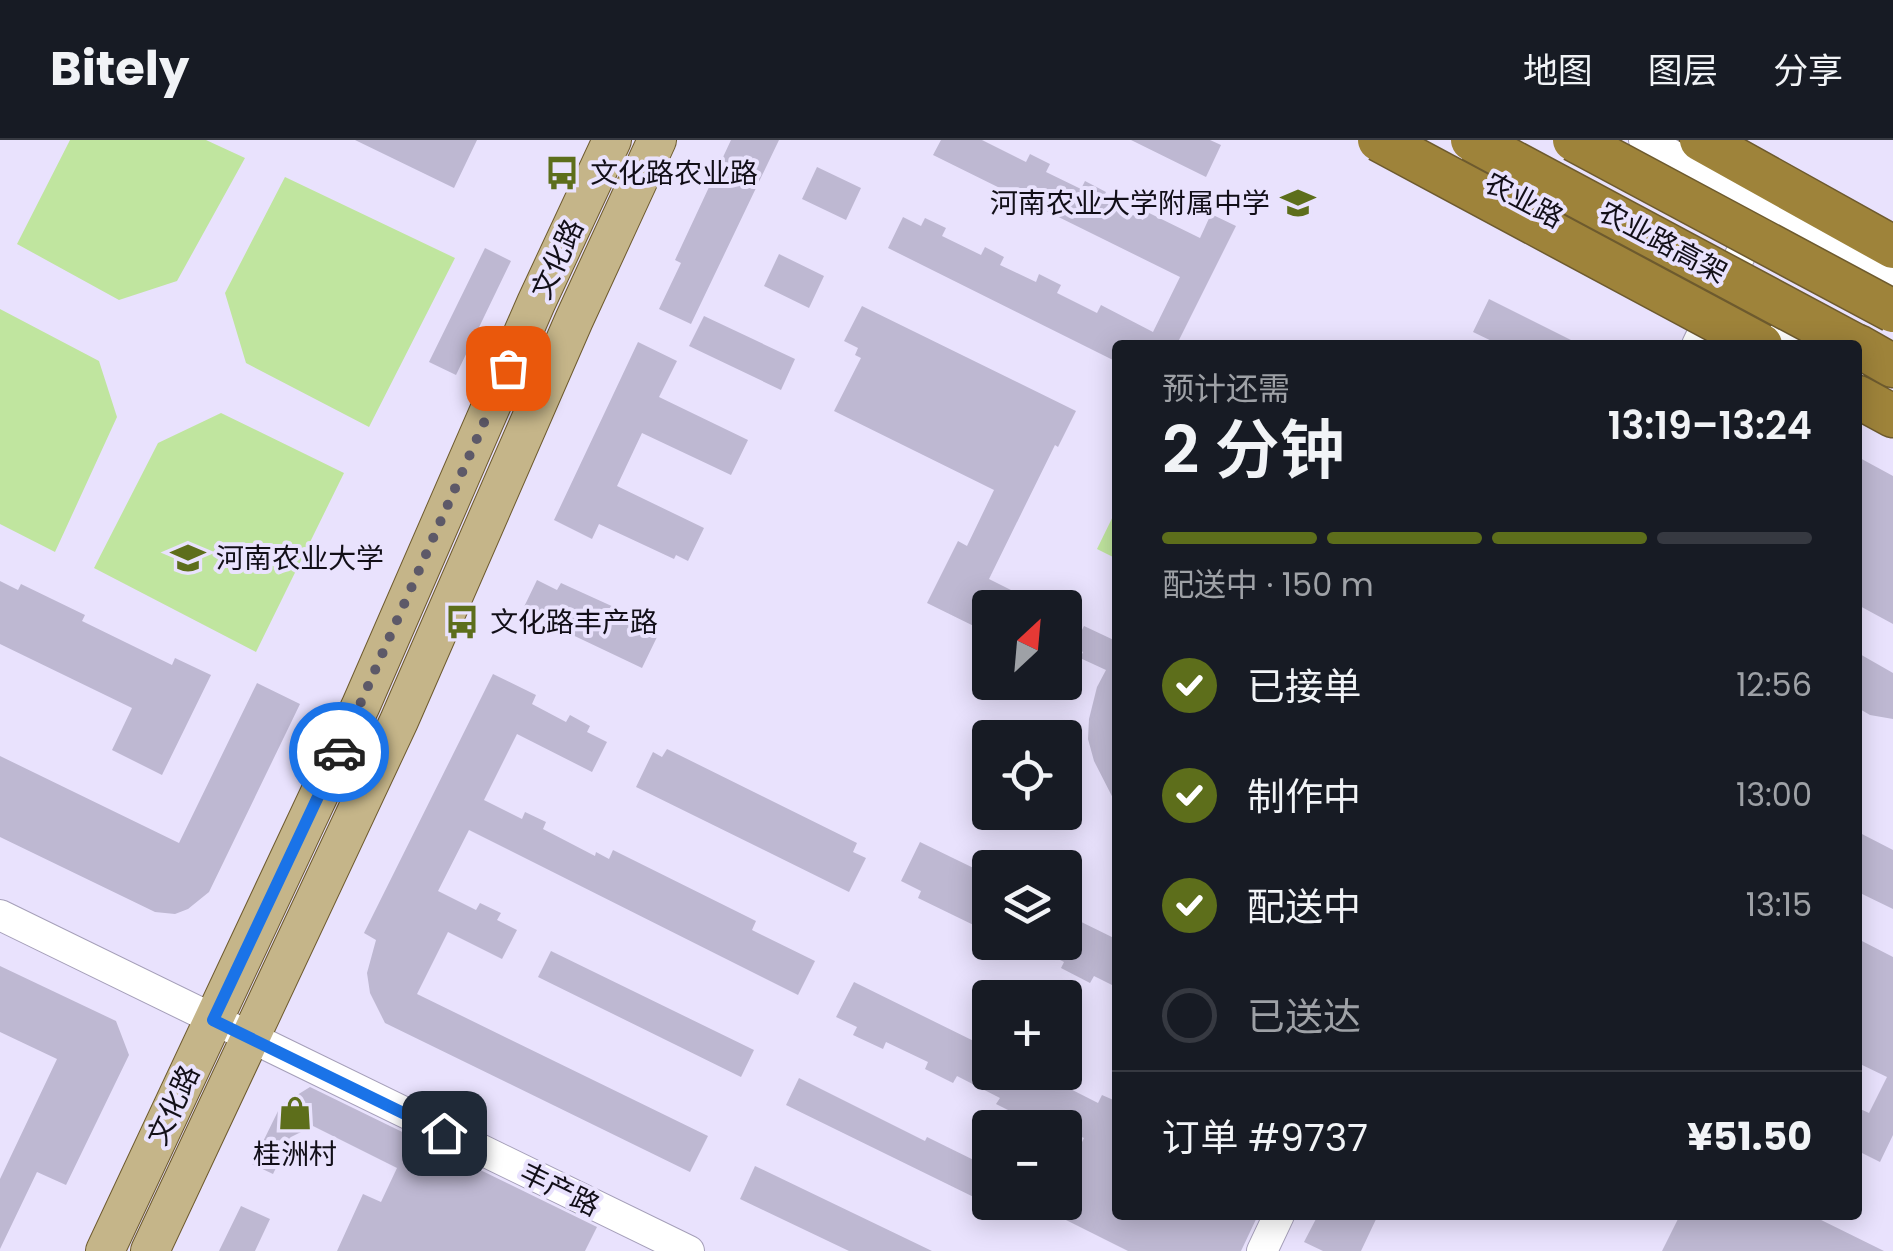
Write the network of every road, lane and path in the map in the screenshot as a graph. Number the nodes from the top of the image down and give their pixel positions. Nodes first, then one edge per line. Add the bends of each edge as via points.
1 (612, 140) edge
2 (658, 140) edge
3 (1378, 140) edge
4 (1413, 140) edge
5 (1472, 140) edge
6 (1574, 140) edge
7 (1644, 140) edge
8 (1701, 140) edge
9 (1764, 204) junction
10 (1893, 247) edge
11 (1893, 273) edge
12 (1717, 304) junction
13 (1893, 311) edge
14 (1699, 340) edge
15 (1752, 340) edge
16 (1784, 340) edge
17 (1845, 340) edge
18 (1862, 349) edge
19 (1893, 366) edge
20 (1862, 382) edge
21 (1862, 398) edge
22 (1893, 399) edge
23 (1893, 416) edge
24 (0, 915) edge
25 (213, 1020) junction
26 (250, 1038) junction
27 (1277, 1220) edge
28 (104, 1251) edge
29 (150, 1251) edge
30 (689, 1251) edge
31 (1262, 1251) edge

1 - 25 main road, 文化路 via 362,705
2 - 26 main road, 文化路
3 - 15 highway, bridge
4 - 12 street, 农业路
5 - 17 highway, 农业路高架, bridge
6 - 13 highway, 农业路高架, bridge
7 - 9 street
8 - 10 highway
9 - 11 street
9 - 12 street
12 - 14 street
12 - 16 street, 农业路
18 - 19 highway, 农业路高架
20 - 22 street
21 - 23 highway
24 - 25 street, 丰产路
25 - 26 street, 丰产路
25 - 28 main road, 文化路
26 - 29 main road, 文化路
26 - 30 street, 丰产路
27 - 31 street

